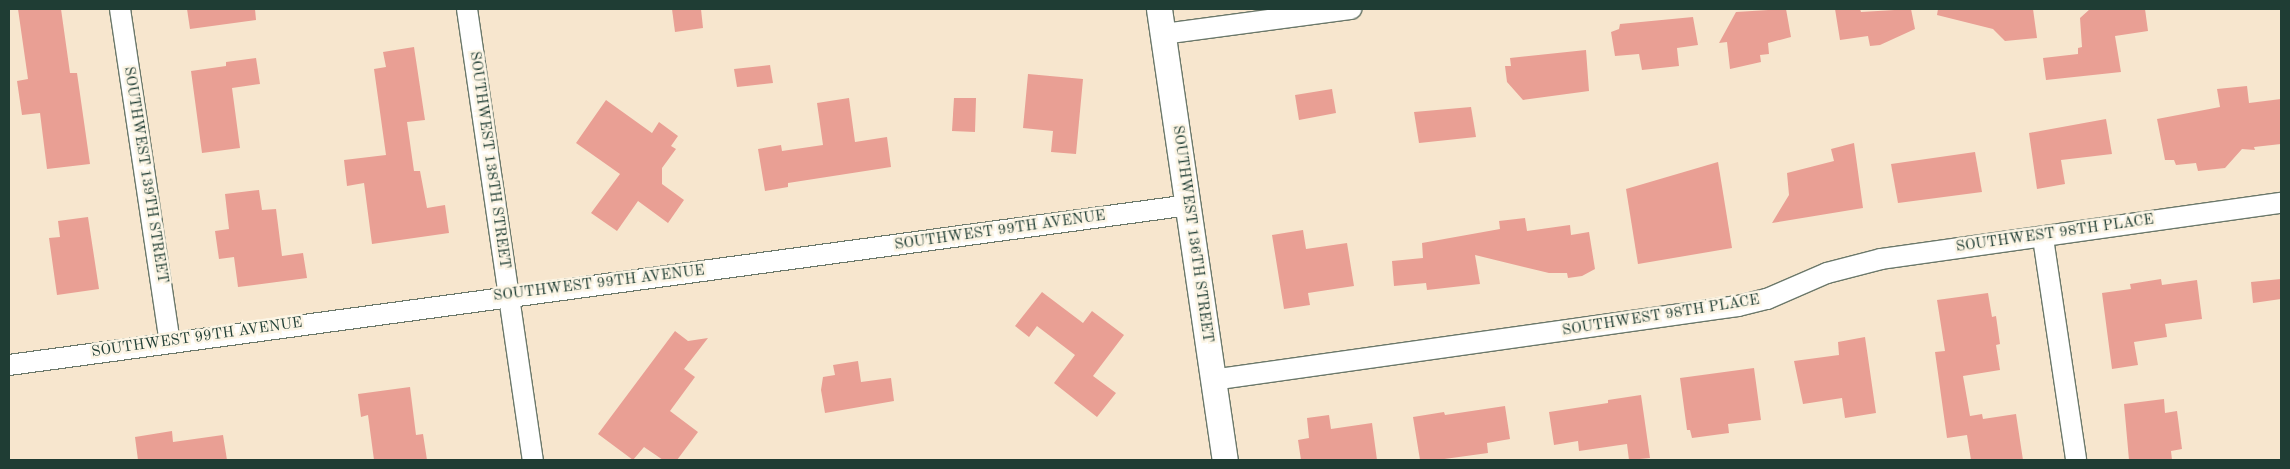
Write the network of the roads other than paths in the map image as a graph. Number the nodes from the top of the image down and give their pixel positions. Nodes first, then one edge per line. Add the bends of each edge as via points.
1 (120, 9) edge
2 (467, 9) edge
3 (1159, 9) edge
4 (1351, 9) edge
5 (1163, 34) junction
6 (2281, 203) edge
7 (1189, 205) junction
8 (2043, 238) junction
9 (509, 296) junction
10 (170, 342) junction
11 (9, 365) edge
12 (1212, 380) junction
13 (533, 460) edge
14 (1225, 460) edge
15 (2076, 460) edge

1 - 10 street, SOUTHWEST 139TH STREET
2 - 9 street, SOUTHWEST 138TH STREET
3 - 5 street, SOUTHWEST 136TH STREET
4 - 5 street
5 - 7 street, SOUTHWEST 136TH STREET
6 - 8 street, SOUTHWEST 98TH PLACE
7 - 9 street, SOUTHWEST 99TH AVENUE
7 - 12 street, SOUTHWEST 136TH STREET
8 - 12 street, SOUTHWEST 98TH PLACE via 1854,264 1766,299 1738,306
8 - 15 street
9 - 10 street, SOUTHWEST 99TH AVENUE
9 - 13 street, SOUTHWEST 138TH STREET
10 - 11 street, SOUTHWEST 99TH AVENUE
12 - 14 street, SOUTHWEST 136TH STREET

